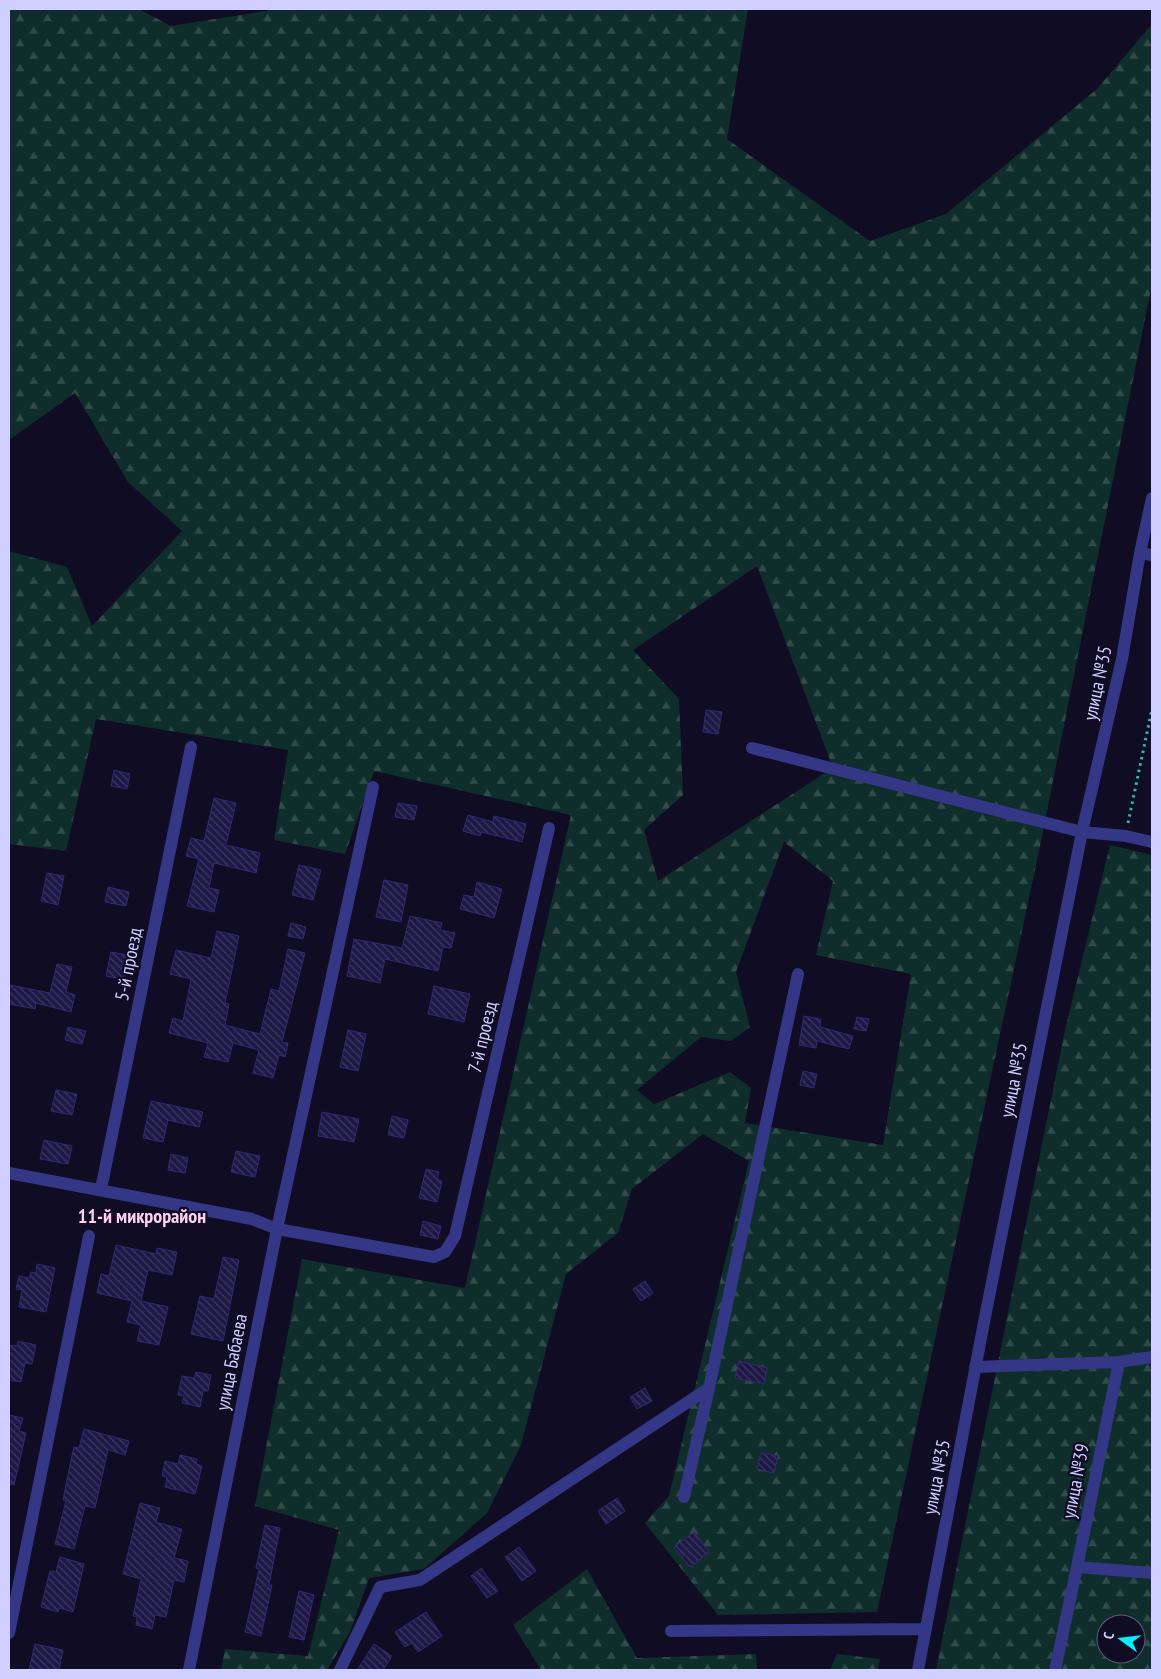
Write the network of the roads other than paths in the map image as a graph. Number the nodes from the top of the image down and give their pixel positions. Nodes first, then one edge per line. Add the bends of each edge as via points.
1 (1152, 498) edge
2 (1146, 554) edge
3 (191, 746) dead end
4 (752, 748) dead end
5 (373, 787) dead end
6 (550, 828) dead end
7 (1082, 832) junction
8 (1152, 842) edge
9 (798, 974) dead end
10 (9, 1173) edge
11 (101, 1189) junction
12 (277, 1229) junction
13 (90, 1236) dead end
14 (1152, 1357) edge
15 (1119, 1362) junction
16 (975, 1367) junction
17 (709, 1388) junction
18 (684, 1497) dead end
19 (1077, 1567) junction
20 (1152, 1573) edge
21 (926, 1629) junction
22 (671, 1631) dead end
23 (9, 1634) edge
24 (189, 1670) edge
25 (340, 1670) edge
26 (918, 1670) edge
27 (1055, 1670) edge

1 - 2 street, улица №35
2 - 7 street, улица №35
3 - 11 street, 5-й проезд
4 - 7 street
5 - 12 street, улица Бабаева
6 - 12 street, 7-й проезд via 456,1236 445,1252 434,1257
7 - 8 street
7 - 16 street, улица №35
9 - 17 street
10 - 11 street
11 - 12 street via 252,1218
12 - 24 street, улица Бабаева
13 - 23 street
14 - 15 street
15 - 16 street
15 - 19 street, улица №39
16 - 21 street, улица №35
17 - 18 street
17 - 25 street via 420,1580 380,1586
19 - 20 street
19 - 27 street, улица №39
21 - 22 street
21 - 26 street, улица №35

